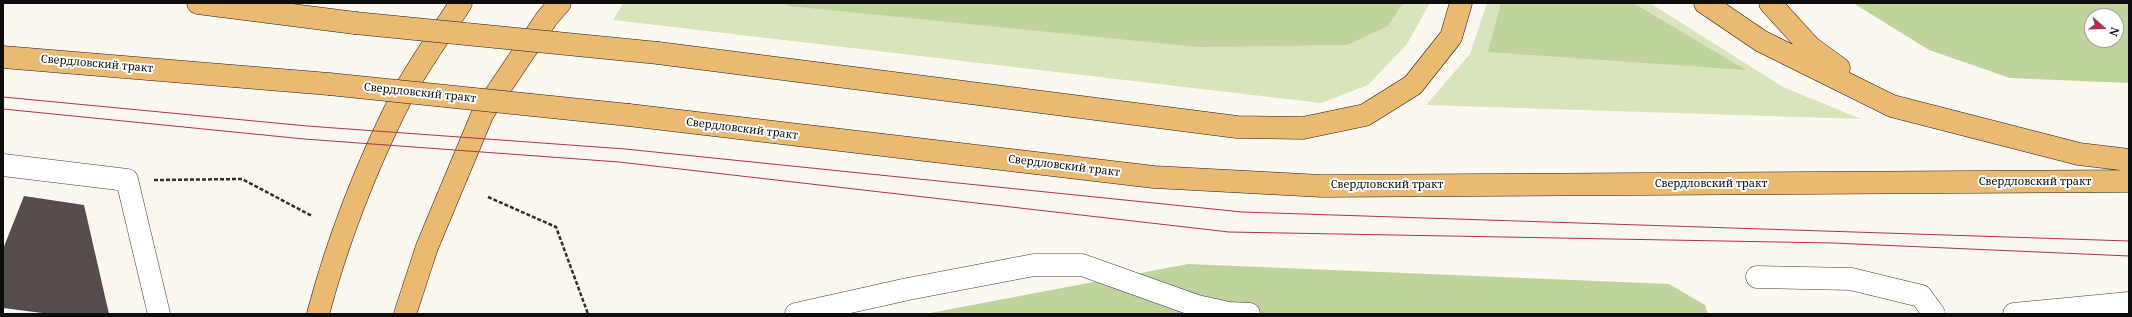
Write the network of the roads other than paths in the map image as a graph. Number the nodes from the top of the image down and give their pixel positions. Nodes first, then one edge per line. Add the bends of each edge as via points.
1 (198, 3) edge
2 (461, 3) edge
3 (560, 3) edge
4 (1461, 3) edge
5 (1705, 3) edge
6 (1770, 3) edge
7 (3, 57) edge
8 (1892, 106) junction
9 (2129, 160) edge
10 (3, 165) edge
11 (2129, 181) edge
12 (1757, 277) dead end
13 (2129, 303) edge
14 (159, 314) edge
15 (318, 314) edge
16 (406, 314) edge
17 (796, 314) edge
18 (1248, 314) edge
19 (1934, 314) edge
20 (2014, 314) edge

1 - 4 main road, bridge via 355,23 658,53 1237,127 1303,128 1364,115 1413,85 1451,37
2 - 15 main road via 403,94 372,158 346,226
3 - 16 main road via 547,18 483,113 427,247
5 - 8 main road via 1761,41
6 - 8 main road via 1810,47
7 - 11 main road, Свердловский тракт, bridge via 329,84 630,115 1154,177 1322,186
8 - 9 main road via 2079,154
10 - 14 lane via 127,180
12 - 19 lane via 1851,279 1921,296
13 - 20 lane
17 - 18 lane via 908,288 1034,265 1082,265 1196,306 1228,313

